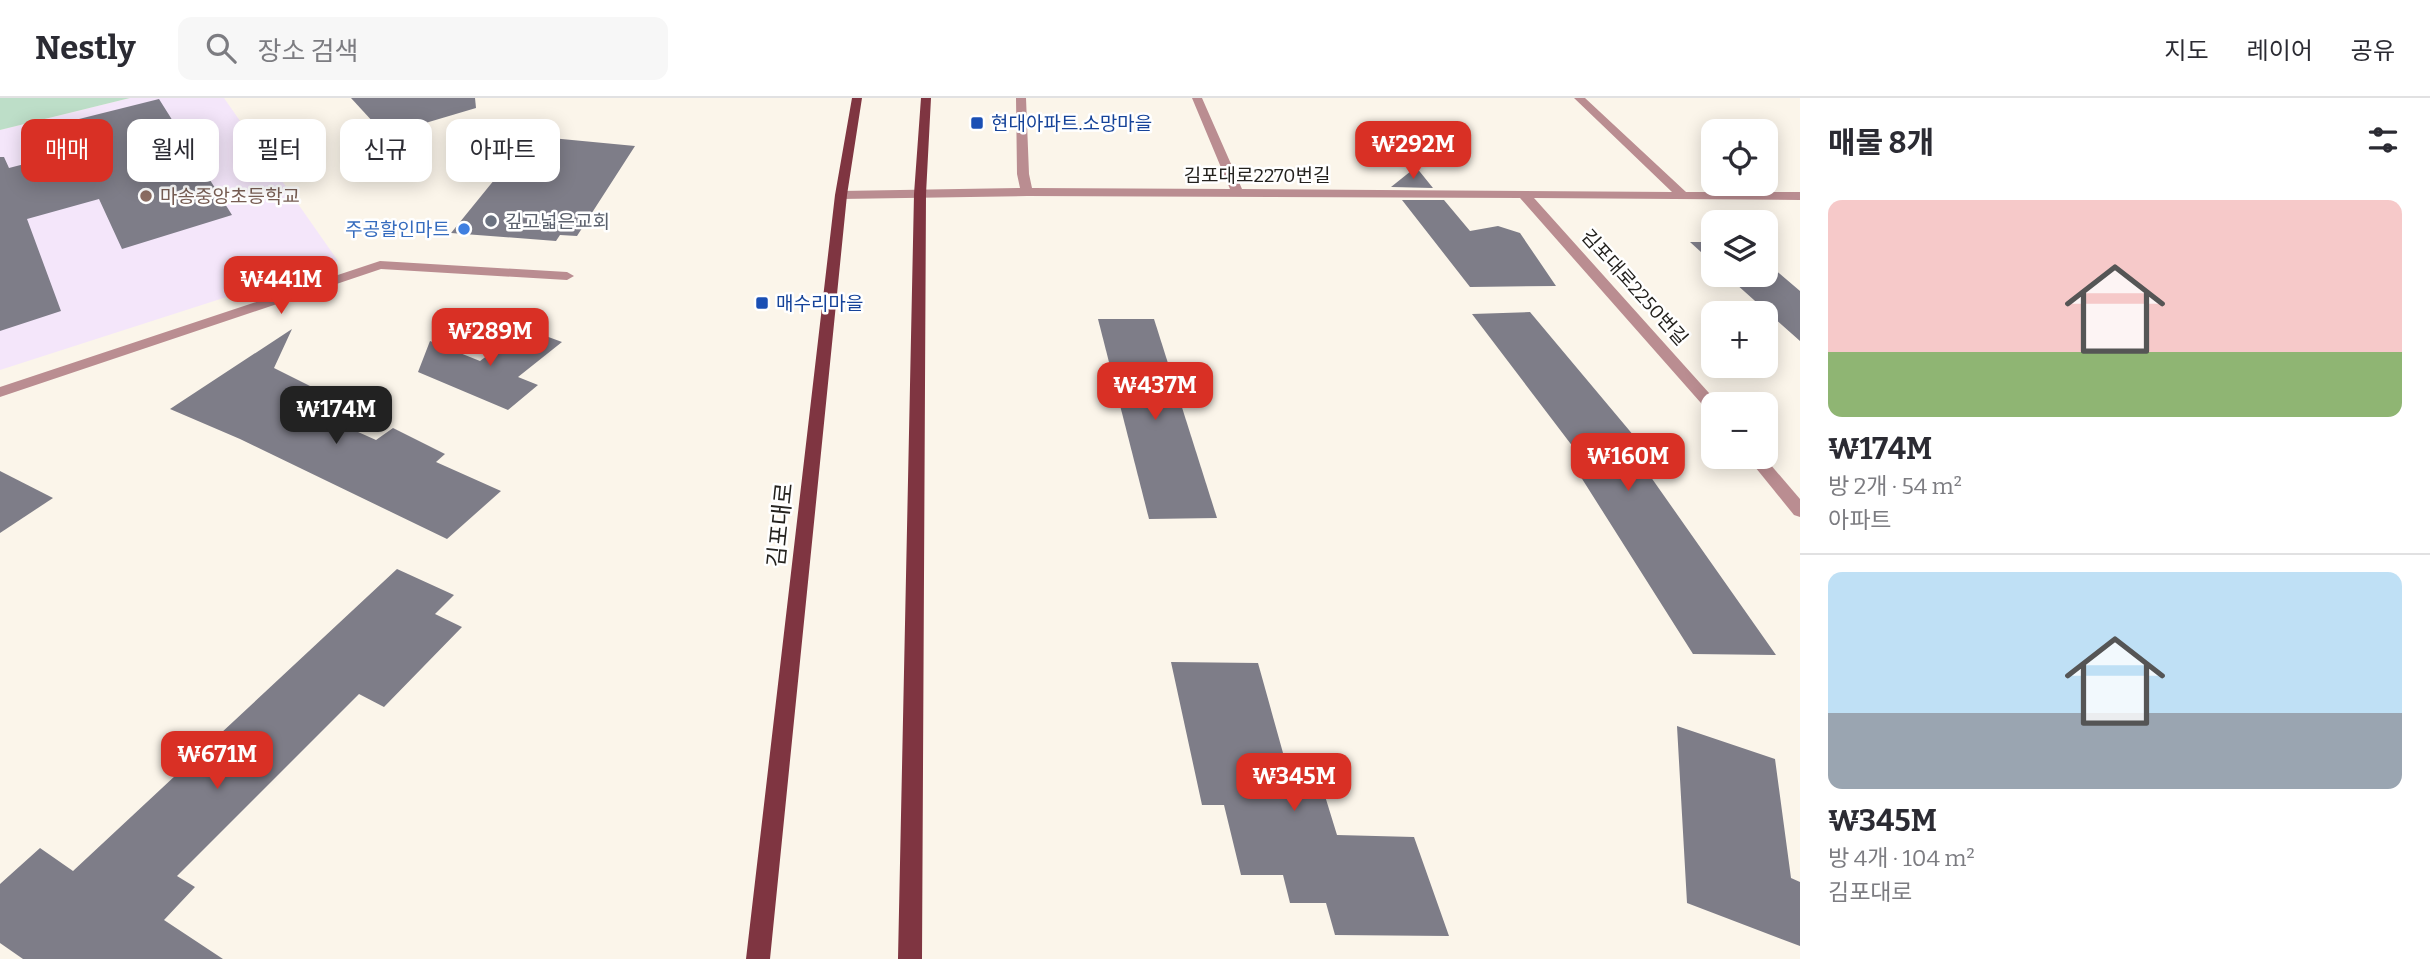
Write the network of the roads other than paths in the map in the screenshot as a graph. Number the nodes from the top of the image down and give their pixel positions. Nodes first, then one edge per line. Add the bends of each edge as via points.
1 (857, 98) edge
2 (926, 98) edge
3 (1021, 98) edge
4 (1197, 98) edge
5 (1579, 98) edge
6 (1027, 192) junction
7 (920, 194) junction
8 (1238, 194) junction
9 (841, 195) junction
10 (1524, 195) junction
11 (1682, 195) junction
12 (1800, 196) edge
13 (567, 276) dead end
14 (0, 392) edge
15 (1701, 394) edge
16 (1765, 469) edge
17 (1800, 511) edge
18 (758, 959) edge
19 (910, 959) edge

1 - 9 main road, 김포대로
2 - 7 main road
3 - 6 street
4 - 8 street
5 - 11 street
6 - 7 street, 김포대로2270번길
6 - 8 street, 김포대로2270번길
7 - 9 street, 김포대로2270번길
7 - 19 main road
8 - 10 street, 김포대로2270번길
9 - 18 main road, 김포대로
10 - 11 street, 김포대로2270번길
10 - 15 street, 김포대로2250번길
11 - 12 street, 김포대로2270번길
13 - 14 street via 380,265
16 - 17 street

